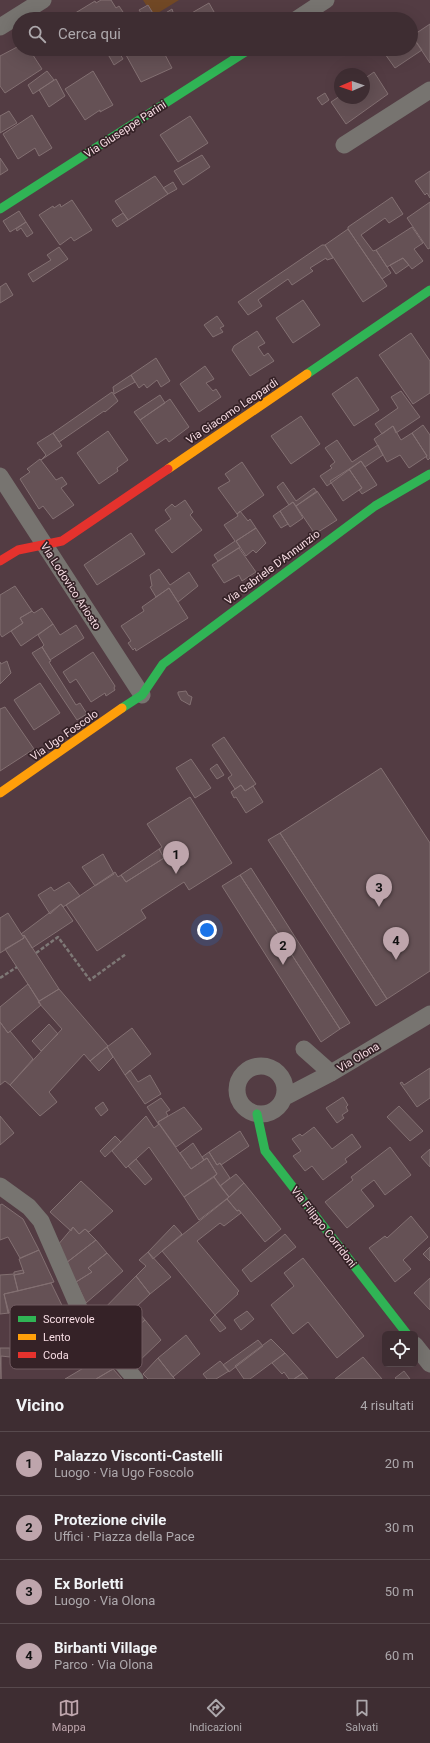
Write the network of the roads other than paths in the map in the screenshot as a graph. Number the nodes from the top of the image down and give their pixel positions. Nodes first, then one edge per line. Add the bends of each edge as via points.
1 (43, 0) edge
2 (326, 0) edge
3 (25, 12) edge
4 (308, 12) edge
5 (12, 20) edge
6 (0, 28) edge
7 (239, 56) edge
8 (430, 90) edge
9 (344, 145) dead end
10 (0, 209) edge
11 (430, 290) edge
12 (430, 474) edge
13 (0, 476) edge
14 (44, 544) junction
15 (0, 561) edge
16 (142, 695) junction
17 (0, 794) edge
18 (430, 1014) edge
19 (304, 1049) dead end
20 (331, 1074) junction
21 (285, 1097) junction
22 (257, 1114) junction
23 (0, 1186) edge
24 (78, 1305) edge
25 (405, 1331) edge
26 (418, 1349) edge
27 (430, 1364) edge
28 (127, 1369) edge
29 (135, 1379) edge

1 - 3 street
2 - 4 street
5 - 6 street
7 - 10 street, Via Giuseppe Parini
8 - 9 street
11 - 14 street, Via Giacomo Leopardi via 62,541
12 - 16 street, Via Gabriele D'Annunzio via 375,506 163,664
13 - 14 street, Via Lodovico Ariosto
14 - 15 street, Via Giacomo Leopardi via 18,550
14 - 16 street, Via Lodovico Ariosto
16 - 17 street, Via Ugo Foscolo
18 - 20 street, Via Olona
19 - 20 street
20 - 21 street, Via Olona
21 - 22 street via 282,1104 271,1113
21 - 22 street via 284,1082 275,1070 260,1066 246,1071 238,1085 238,1096 244,1107
22 - 25 street, Via Filippo Corridoni via 265,1151
23 - 24 street via 29,1207 41,1221
26 - 27 street
28 - 29 street

